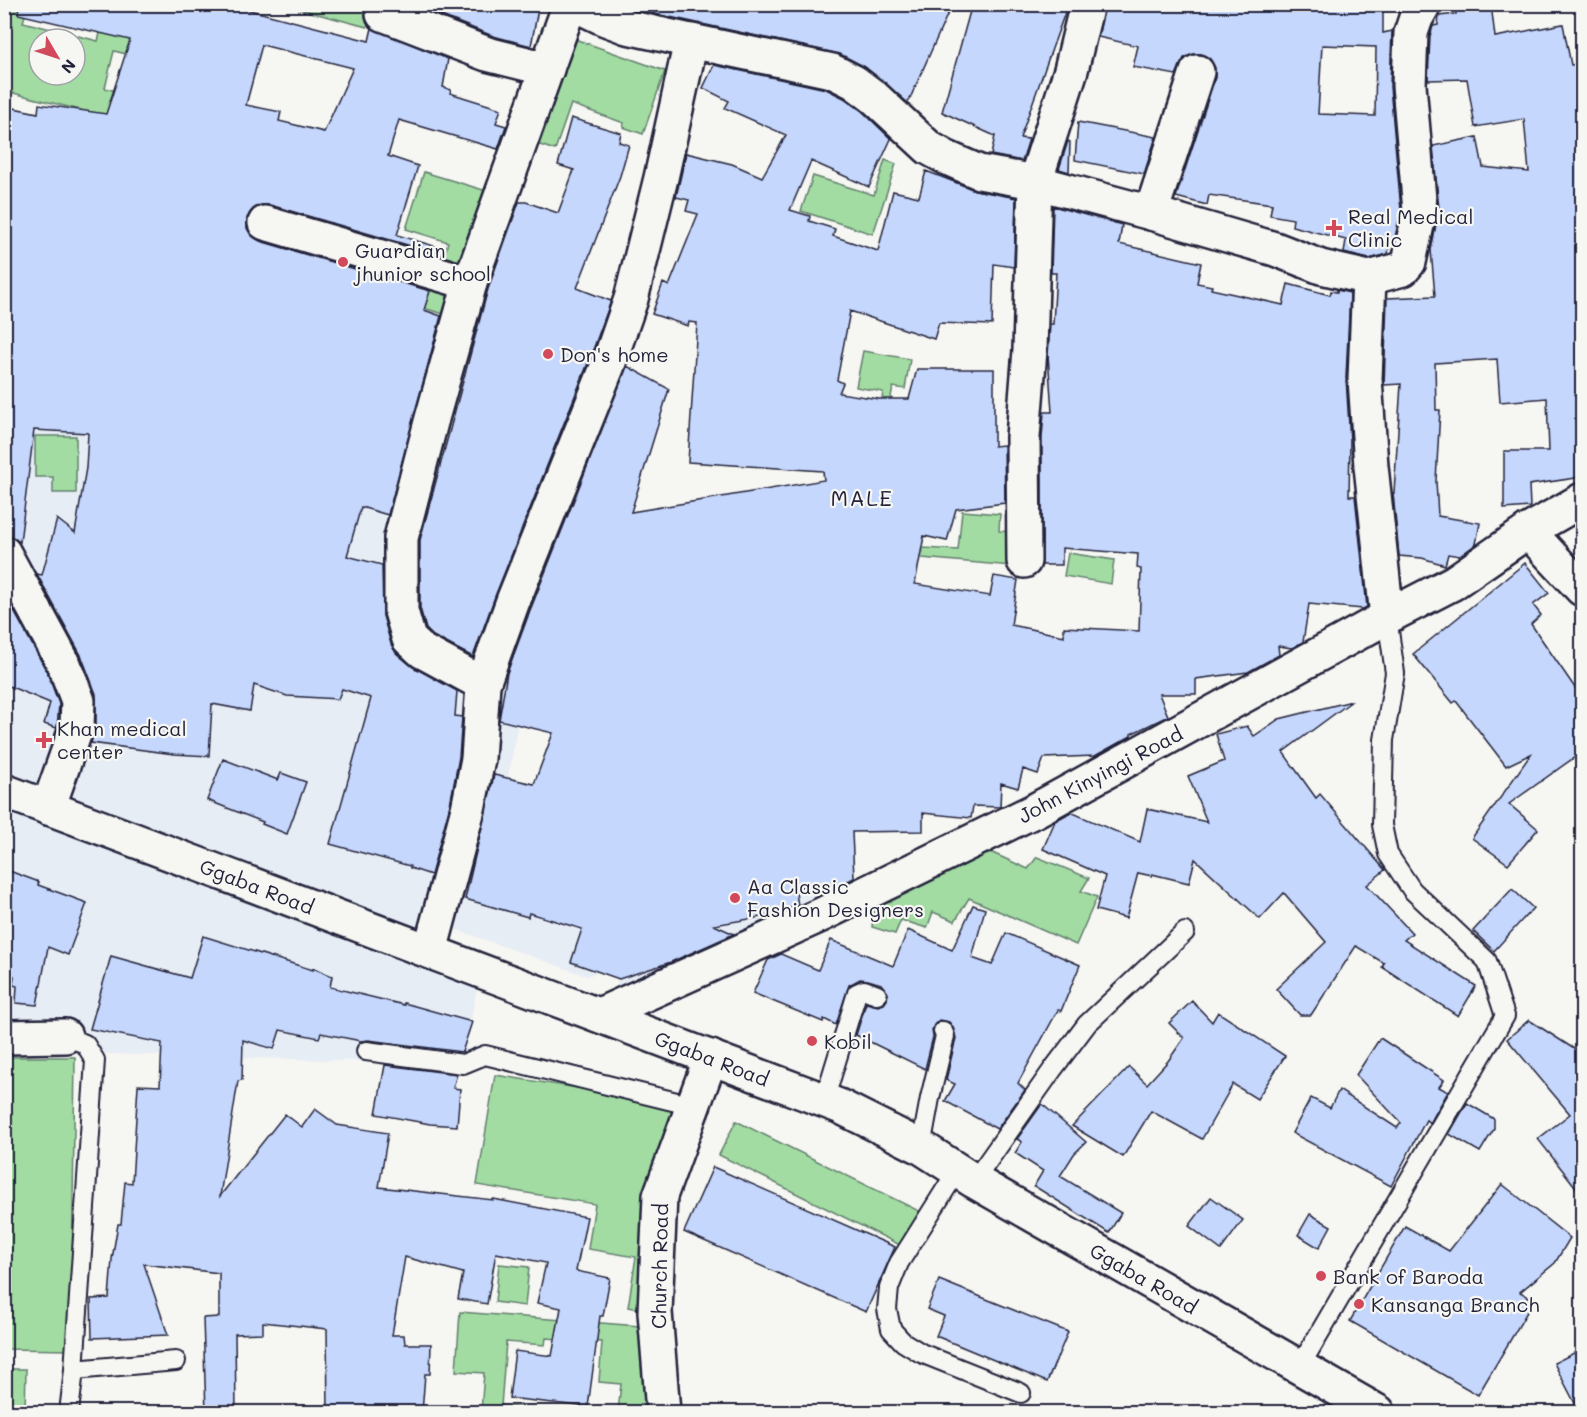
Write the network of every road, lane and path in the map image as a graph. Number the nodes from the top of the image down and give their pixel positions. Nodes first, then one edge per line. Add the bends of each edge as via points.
1 (572, 4) edge
2 (1088, 4) edge
3 (1424, 4) edge
4 (383, 14) dead end
5 (691, 41) junction
6 (547, 69) junction
7 (1197, 72) dead end
8 (1035, 182) junction
9 (1151, 213) junction
10 (265, 222) dead end
11 (1369, 278) junction
12 (470, 283) junction
13 (1582, 500) edge
14 (1528, 531) junction
15 (4, 553) edge
16 (1024, 561) dead end
17 (1582, 589) edge
18 (1387, 617) junction
19 (483, 684) junction
20 (4, 791) edge
21 (48, 808) junction
22 (1185, 932) dead end
23 (430, 951) junction
24 (877, 995) dead end
25 (599, 1015) junction
26 (943, 1031) dead end
27 (65, 1036) joint
28 (4, 1037) edge
29 (366, 1052) dead end
30 (711, 1057) junction
31 (824, 1101) junction
32 (693, 1106) junction
33 (921, 1147) junction
34 (966, 1176) junction
35 (176, 1361) dead end
36 (1299, 1368) junction
37 (74, 1370) junction
38 (1021, 1393) dead end
39 (1370, 1411) edge
40 (69, 1413) edge
41 (663, 1413) edge

1 - 5 street via 627,27
1 - 6 street
2 - 8 street
3 - 11 street via 1411,33 1409,85 1420,211 1409,262 1403,269
4 - 6 street via 487,54
5 - 8 street via 832,71 854,82 929,148 947,158 979,172
5 - 19 street via 631,299
6 - 12 street
7 - 9 street
8 - 9 street
8 - 16 street via 1032,329 1023,437
9 - 11 street via 1275,249 1321,267
10 - 12 street
11 - 18 street via 1365,379
12 - 19 street via 401,538 401,611 409,639 422,651
13 - 14 street, John Kinyingi Road
14 - 17 street
14 - 18 street, John Kinyingi Road via 1453,583
15 - 21 street via 64,664 78,700 77,726
18 - 25 street, John Kinyingi Road via 1034,811 820,915
18 - 36 lane via 1395,673 1384,751 1382,825 1388,854 1412,890 1487,961 1506,1016
19 - 23 street via 478,759
20 - 21 street, Ggaba Road
21 - 23 street, Ggaba Road
22 - 34 lane via 1087,1024
23 - 25 street, Ggaba Road
24 - 31 lane via 864,990 857,993
25 - 30 street, Ggaba Road
26 - 33 lane
27 - 28 street
27 - 37 lane via 85,1044 95,1060
29 - 32 lane via 463,1064 486,1055
30 - 31 street, Ggaba Road
30 - 32 street, Church Road
31 - 33 street, Ggaba Road
32 - 41 street, Church Road via 660,1196 655,1312
33 - 34 street, Ggaba Road
34 - 36 street, Ggaba Road
34 - 38 lane via 899,1263 889,1288 887,1309 891,1329 921,1353
35 - 37 lane
36 - 39 street, Ggaba Road
37 - 40 lane

